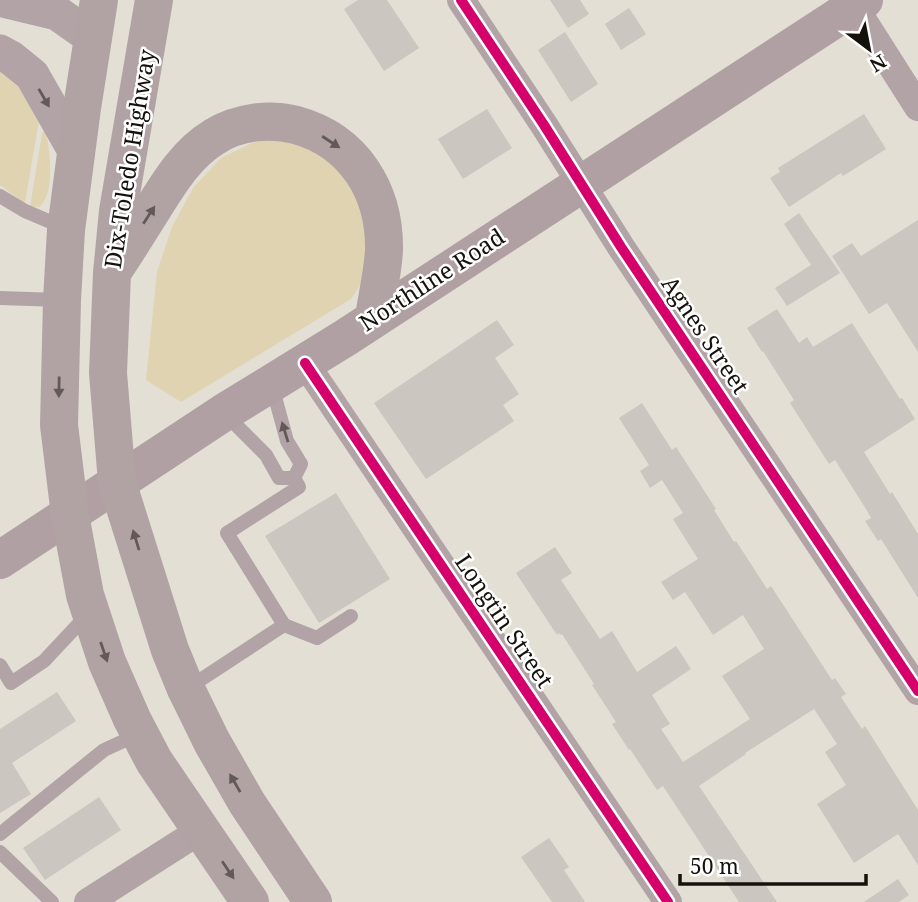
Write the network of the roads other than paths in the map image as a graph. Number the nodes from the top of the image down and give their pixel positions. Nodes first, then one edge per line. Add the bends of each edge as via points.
1 (3, 0) edge
2 (100, 0) edge
3 (154, 0) edge
4 (461, 0) edge
5 (856, 2) edge
6 (94, 39) junction
7 (0, 52) edge
8 (918, 107) edge
9 (77, 154) junction
10 (581, 183) junction
11 (0, 196) edge
12 (118, 211) junction
13 (66, 228) junction
14 (112, 273) junction
15 (0, 298) edge
16 (62, 300) junction
17 (374, 318) junction
18 (305, 363) junction
19 (271, 383) junction
20 (223, 413) junction
21 (294, 478) junction
22 (117, 482) junction
23 (70, 515) junction
24 (0, 560) edge
25 (90, 611) junction
26 (351, 616) dead end
27 (284, 625) junction
28 (0, 665) edge
29 (6, 686) edge
30 (186, 689) junction
31 (918, 691) edge
32 (140, 733) junction
33 (201, 830) junction
34 (0, 834) edge
35 (0, 852) edge
36 (52, 902) edge
37 (88, 902) edge
38 (250, 902) edge
39 (313, 902) edge
40 (668, 902) edge

1 - 6 street via 57,13
2 - 6 main road
3 - 12 main road, Dix-Toledo Highway
4 - 10 street, Agnes Street
5 - 8 street
5 - 10 main road, Northline Road
6 - 9 main road
6 - 12 main road via 110,66 120,97
7 -> 9 street via 32,75
9 - 13 main road
10 - 17 main road, Northline Road
10 - 31 street, Agnes Street
11 - 13 lane
12 - 14 main road, Dix-Toledo Highway
13 - 16 main road
14 -> 17 main road via 175,174 205,143 239,126 285,123 331,140 360,167 370,184 384,251
14 - 22 main road, Dix-Toledo Highway via 107,373
15 - 16 lane
16 -> 23 main road via 59,425
17 - 18 main road, Northline Road
18 - 19 main road, Northline Road
18 - 40 street, Longtin Street
19 - 20 main road, Northline Road
21 -> 19 lane via 301,464 287,441
20 - 21 lane via 266,455 279,478
20 - 22 main road, Northline Road
21 - 27 lane via 299,487 227,533
22 - 23 main road, Northline Road
30 -> 22 main road, Dix-Toledo Highway
23 - 24 main road, Northline Road
23 - 25 main road
25 - 29 lane via 44,661
25 -> 32 main road via 107,662
26 - 27 lane via 317,638
27 - 30 lane
28 - 29 lane
39 -> 30 main road, Dix-Toledo Highway via 247,803
32 - 33 main road
32 - 34 lane via 104,750
33 - 37 street
33 -> 38 main road
35 - 36 lane

